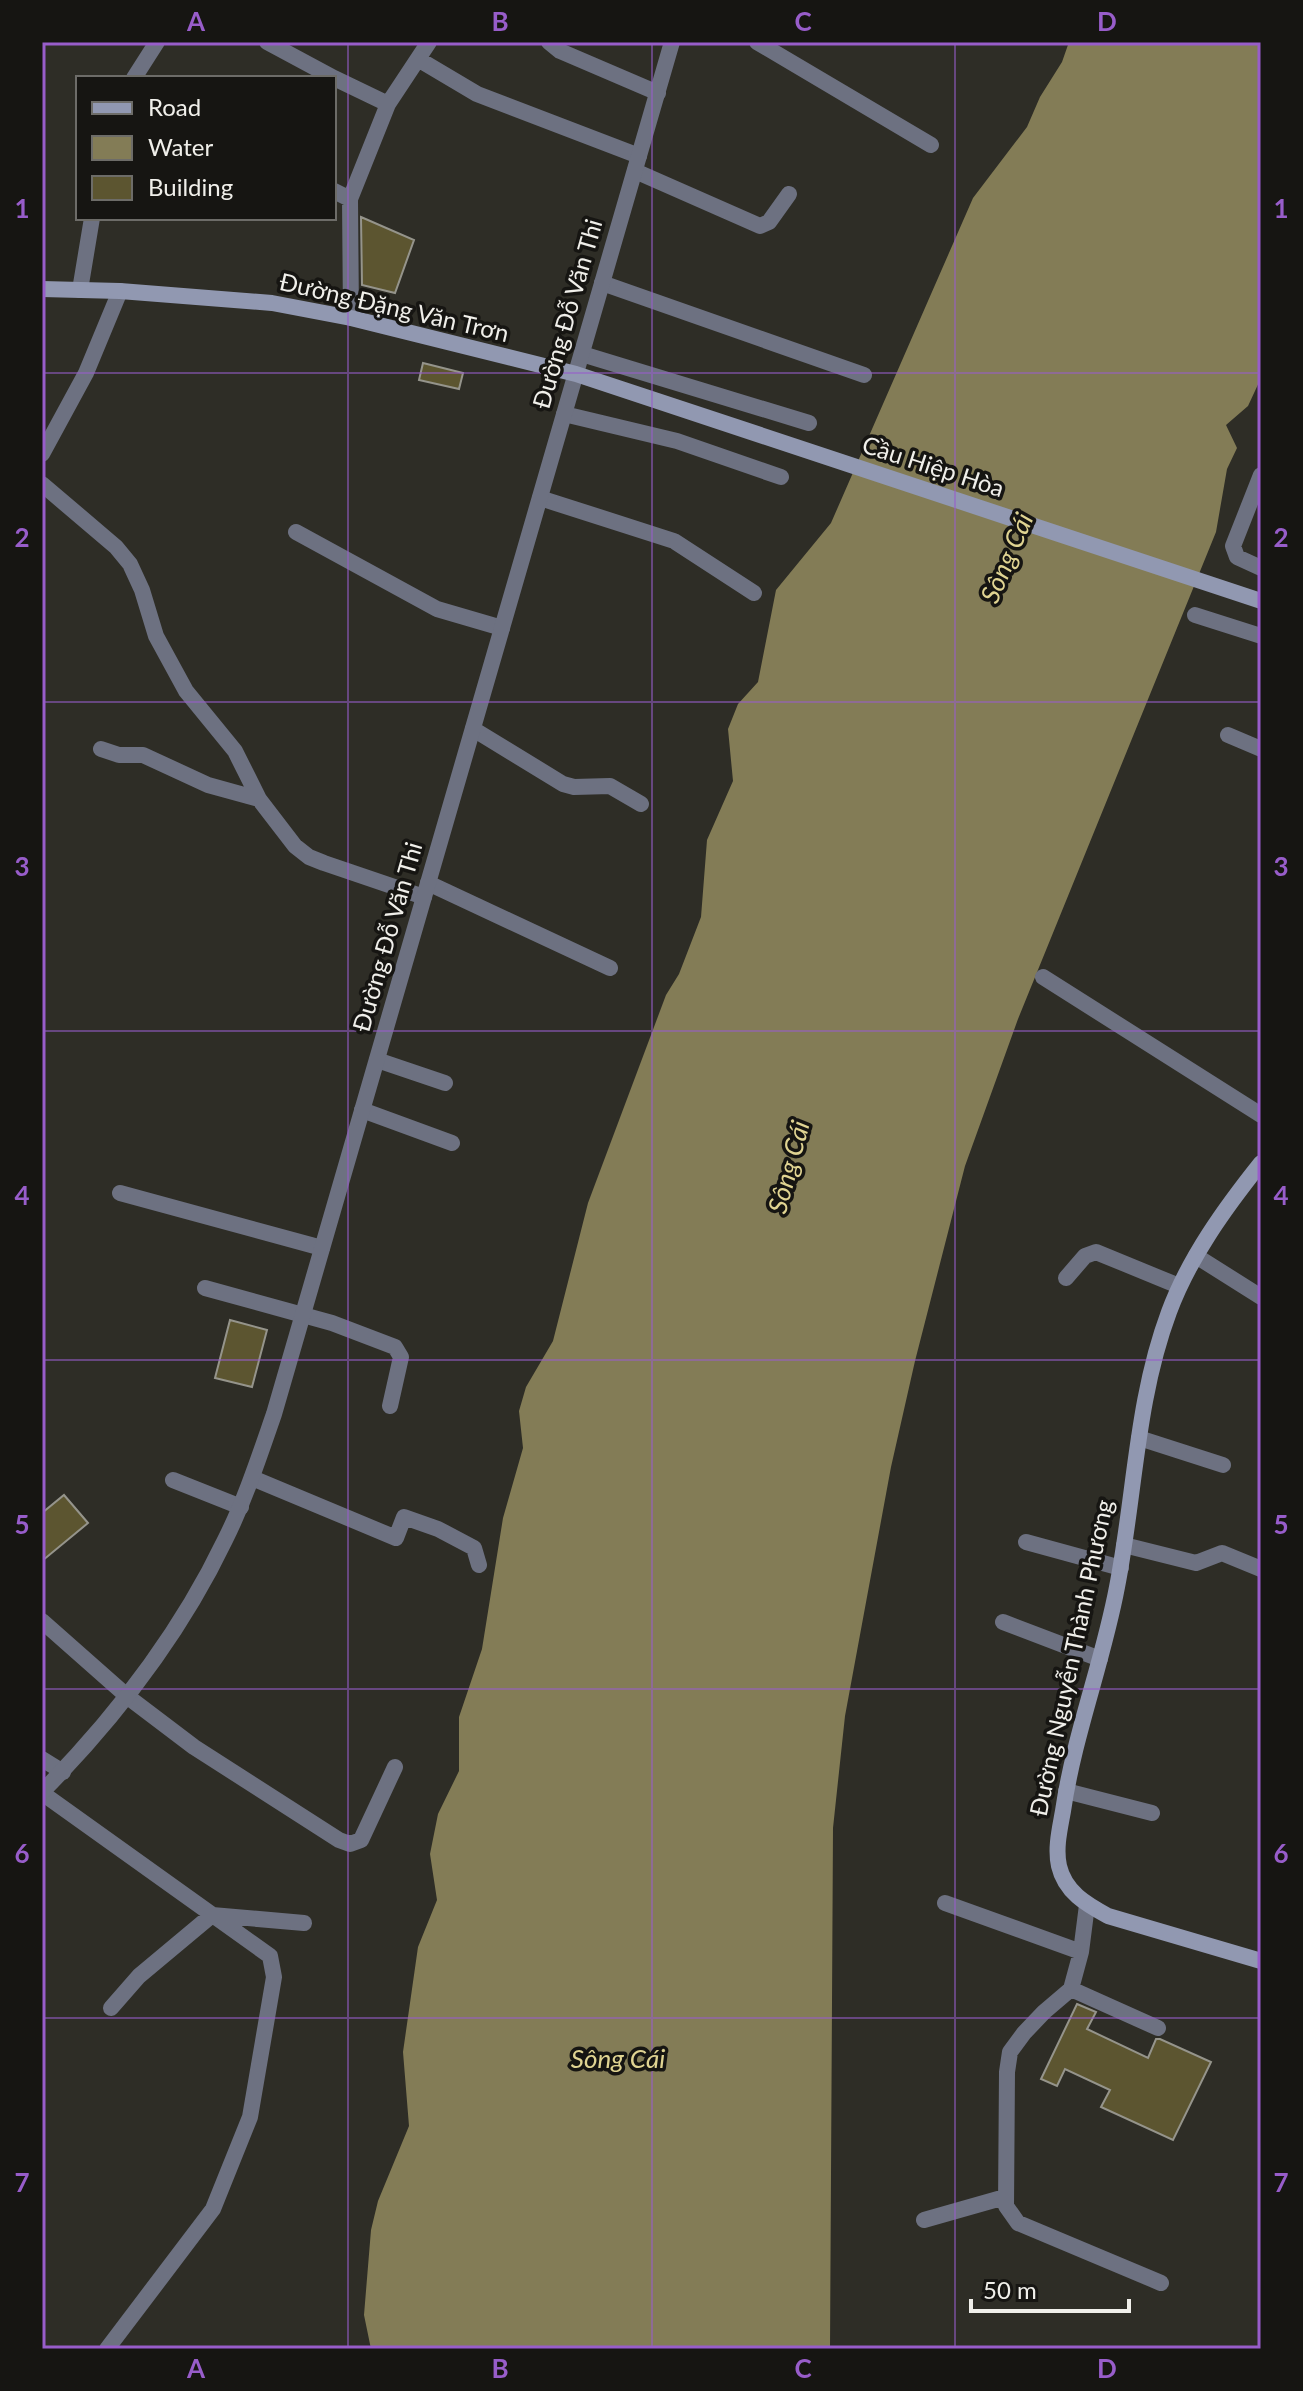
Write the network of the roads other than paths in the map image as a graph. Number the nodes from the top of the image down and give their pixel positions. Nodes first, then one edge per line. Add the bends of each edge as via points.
1 (157, 42) edge
2 (267, 42) edge
3 (429, 42) edge
4 (549, 42) edge
5 (672, 42) edge
6 (757, 42) edge
7 (418, 59) junction
8 (135, 76) edge
9 (330, 76) edge
10 (336, 79) edge
11 (658, 93) junction
12 (388, 104) junction
13 (931, 145) dead end
14 (637, 164) junction
15 (336, 192) edge
16 (789, 194) dead end
17 (350, 199) junction
18 (92, 220) edge
19 (602, 283) junction
20 (42, 289) edge
21 (80, 290) junction
22 (120, 291) junction
23 (351, 318) junction
24 (582, 354) junction
25 (576, 374) junction
26 (864, 375) dead end
27 (681, 408) joint
28 (564, 414) junction
29 (809, 423) dead end
30 (42, 454) edge
31 (1261, 475) edge
32 (781, 477) dead end
33 (42, 484) edge
34 (540, 498) junction
35 (296, 532) dead end
36 (1261, 568) edge
37 (754, 593) dead end
38 (1261, 601) edge
39 (1195, 615) dead end
40 (502, 628) junction
41 (1261, 636) edge
42 (473, 729) junction
43 (1228, 735) dead end
44 (101, 749) dead end
45 (1261, 749) edge
46 (259, 799) junction
47 (641, 804) dead end
48 (426, 890) junction
49 (610, 968) dead end
50 (1043, 977) dead end
51 (377, 1060) junction
52 (445, 1083) dead end
53 (362, 1110) junction
54 (1261, 1115) edge
55 (452, 1143) dead end
56 (1261, 1163) edge
57 (120, 1193) dead end
58 (322, 1248) junction
59 (1196, 1256) junction
60 (1066, 1278) dead end
61 (1179, 1286) junction
62 (205, 1288) dead end
63 (1261, 1297) edge
64 (302, 1316) junction
65 (390, 1406) dead end
66 (1139, 1438) junction
67 (1223, 1465) dead end
68 (252, 1478) junction
69 (173, 1480) dead end
70 (241, 1507) junction
71 (1026, 1542) dead end
72 (1124, 1545) junction
73 (479, 1565) dead end
74 (1121, 1568) junction
75 (1261, 1569) edge
76 (42, 1621) edge
77 (1003, 1622) dead end
78 (1100, 1659) junction
79 (128, 1697) junction
80 (42, 1759) edge
81 (395, 1767) dead end
82 (63, 1772) junction
83 (1066, 1791) junction
84 (42, 1792) edge
85 (1152, 1813) dead end
86 (945, 1903) dead end
87 (1087, 1905) junction
88 (212, 1915) junction
89 (304, 1923) dead end
90 (1081, 1952) junction
91 (1259, 1956) edge
92 (1071, 1989) junction
93 (111, 2008) dead end
94 (1158, 2028) dead end
95 (1005, 2197) junction
96 (924, 2220) dead end
97 (1161, 2283) dead end
98 (107, 2349) edge

1 - 8 street
2 - 9 street
3 - 7 street
4 - 11 street
5 - 11 street, Đường Đỗ Văn Thi
6 - 13 street
7 - 12 street
7 - 14 street via 477,94
10 - 12 street
11 - 14 street, Đường Đỗ Văn Thi
12 - 17 street
14 - 16 street via 760,226
14 - 19 street, Đường Đỗ Văn Thi
15 - 17 street
17 - 23 street
18 - 21 street
19 - 24 street, Đường Đỗ Văn Thi
19 - 26 street
20 - 21 main road, Đường Đặng Văn Trơn
21 - 22 main road, Đường Đặng Văn Trơn
22 - 23 main road, Đường Đặng Văn Trơn via 272,303
22 - 30 street via 86,373
23 - 25 main road, Đường Đặng Văn Trơn
24 - 25 street, Đường Đỗ Văn Thi
24 - 29 street
25 - 27 main road, Đường Đặng Văn Trơn
25 - 28 street, Đường Đỗ Văn Thi
27 - 38 main road, Cầu Hiệp Hòa
28 - 32 street via 677,441
28 - 34 street, Đường Đỗ Văn Thi
31 - 36 street via 1233,546 1237,557
33 - 46 street via 130,564 156,636 186,691 235,751
34 - 37 street via 674,541
34 - 40 street, Đường Đỗ Văn Thi
35 - 40 street via 437,609
39 - 41 street
40 - 42 street, Đường Đỗ Văn Thi
42 - 47 street via 563,784 610,786
42 - 48 street, Đường Đỗ Văn Thi
43 - 45 street
44 - 46 street via 143,755 208,785
46 - 48 street via 309,857
48 - 49 street
48 - 51 street, Đường Đỗ Văn Thi
50 - 54 street
51 - 52 street
51 - 53 street, Đường Đỗ Văn Thi
53 - 55 street
53 - 58 street, Đường Đỗ Văn Thi
56 - 59 main road, Đường Nguyễn Thành Phương
57 - 58 street
58 - 64 street, Đường Đỗ Văn Thi
59 - 61 main road, Đường Nguyễn Thành Phương
59 - 63 street
60 - 61 street via 1085,1256 1096,1252
61 - 66 main road, Đường Nguyễn Thành Phương via 1151,1370
62 - 64 street
64 - 65 street via 400,1351
64 - 68 street, Đường Đỗ Văn Thi
66 - 67 street
66 - 72 main road, Đường Nguyễn Thành Phương
68 - 70 street, Đường Đỗ Văn Thi
68 - 73 street via 396,1538 404,1517 438,1529 468,1543
69 - 70 street
70 - 79 street, Đường Đỗ Văn Thi via 184,1618
71 - 74 street
72 - 74 main road, Đường Nguyễn Thành Phương
72 - 75 street via 1196,1563 1222,1553
74 - 78 main road, Đường Nguyễn Thành Phương
76 - 79 street
77 - 78 street
78 - 83 main road, Đường Nguyễn Thành Phương
79 - 81 street via 194,1747 350,1844 367,1831
79 - 82 street, Đường Đỗ Văn Thi
80 - 82 street
82 - 84 street, Đường Đỗ Văn Thi
83 - 85 street
83 - 87 main road, Đường Nguyễn Thành Phương via 1059,1865 1070,1889
84 - 88 street
86 - 90 street
87 - 90 street
87 - 91 main road, Đường Nguyễn Thành Phương via 1120,1921
88 - 89 street
88 - 93 street via 139,1976
88 - 98 street via 270,1956 274,1977 250,2117 213,2209
90 - 92 street
92 - 94 street
92 - 95 street via 1010,2052
95 - 96 street
95 - 97 street via 1018,2223

